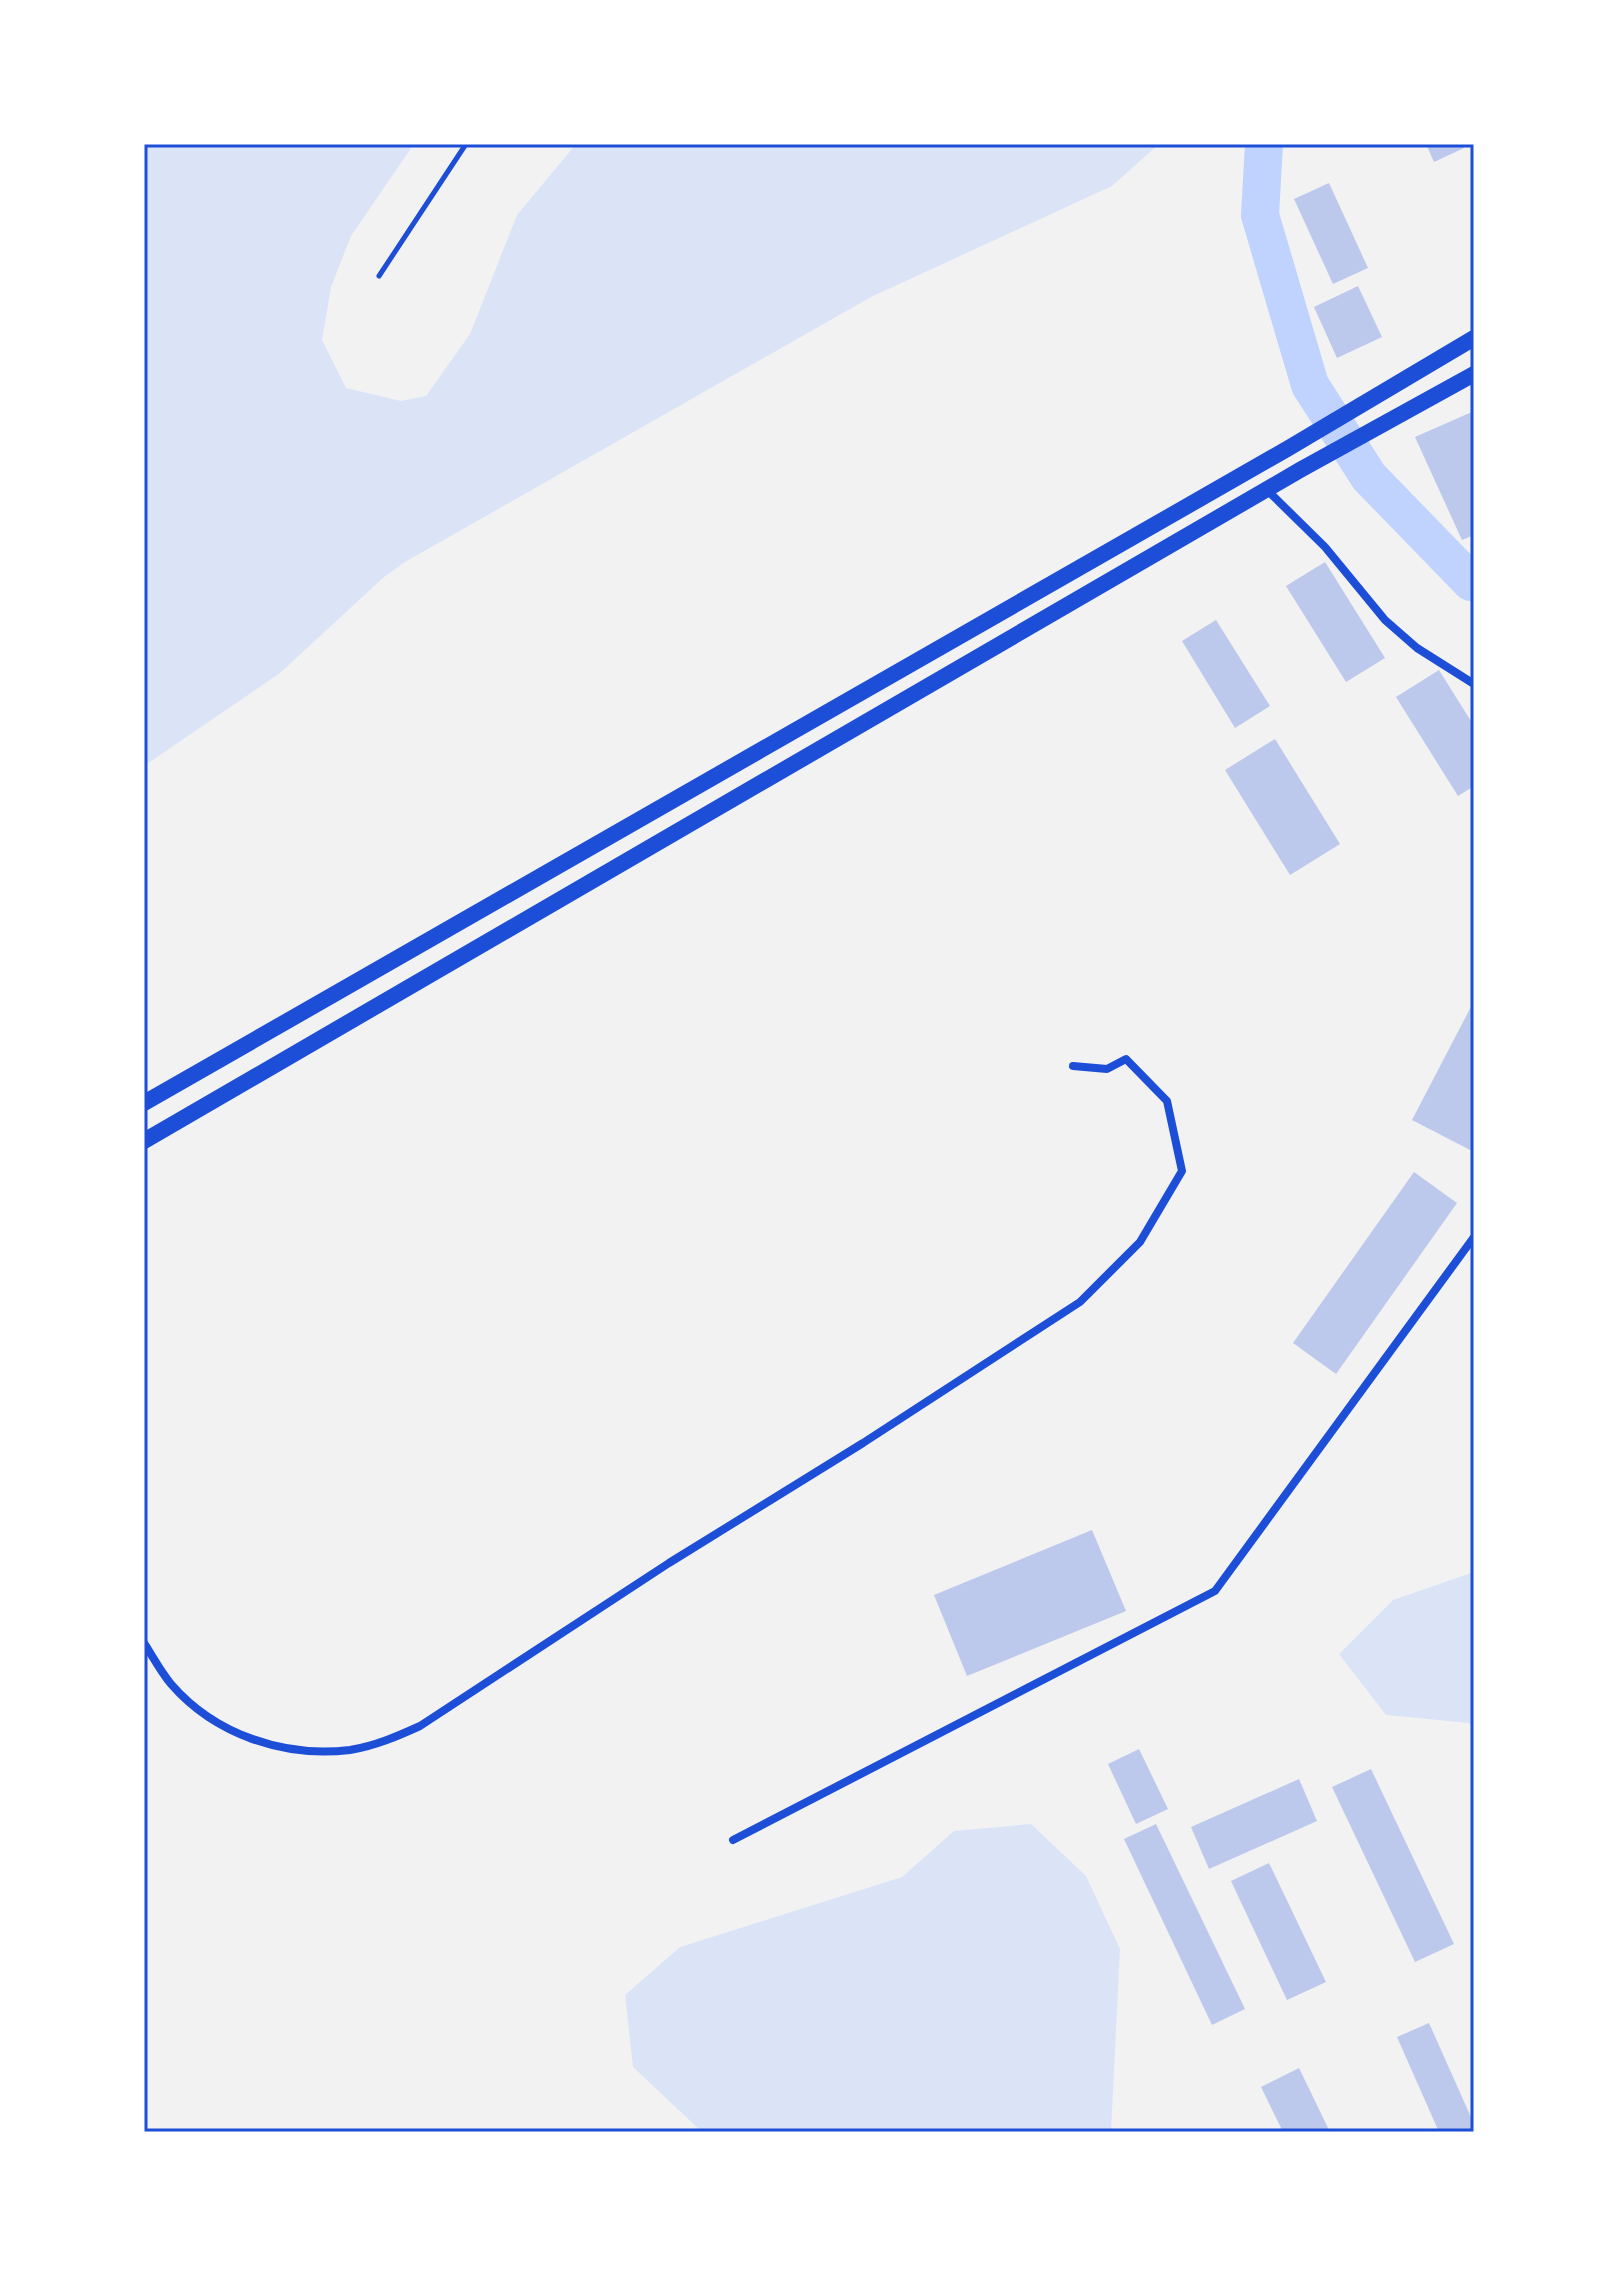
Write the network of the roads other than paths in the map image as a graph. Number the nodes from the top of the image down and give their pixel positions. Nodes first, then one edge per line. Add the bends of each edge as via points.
1 (466, 144) edge
2 (379, 276) dead end
3 (1474, 338) edge
4 (1474, 374) edge
5 (1267, 490) junction
6 (1474, 684) edge
7 (1073, 1066) dead end
8 (144, 1103) edge
9 (144, 1141) edge
10 (1474, 1237) edge
11 (144, 1643) edge
12 (733, 1840) dead end

1 - 2 lane
3 - 8 main road
4 - 5 main road
5 - 6 street via 1325,547 1385,620 1417,648
5 - 9 main road
7 - 11 street via 1107,1069 1126,1059 1167,1101 1182,1171 1140,1242 1080,1302 420,1726 352,1749 304,1751 256,1741 189,1702
10 - 12 street via 1215,1591

